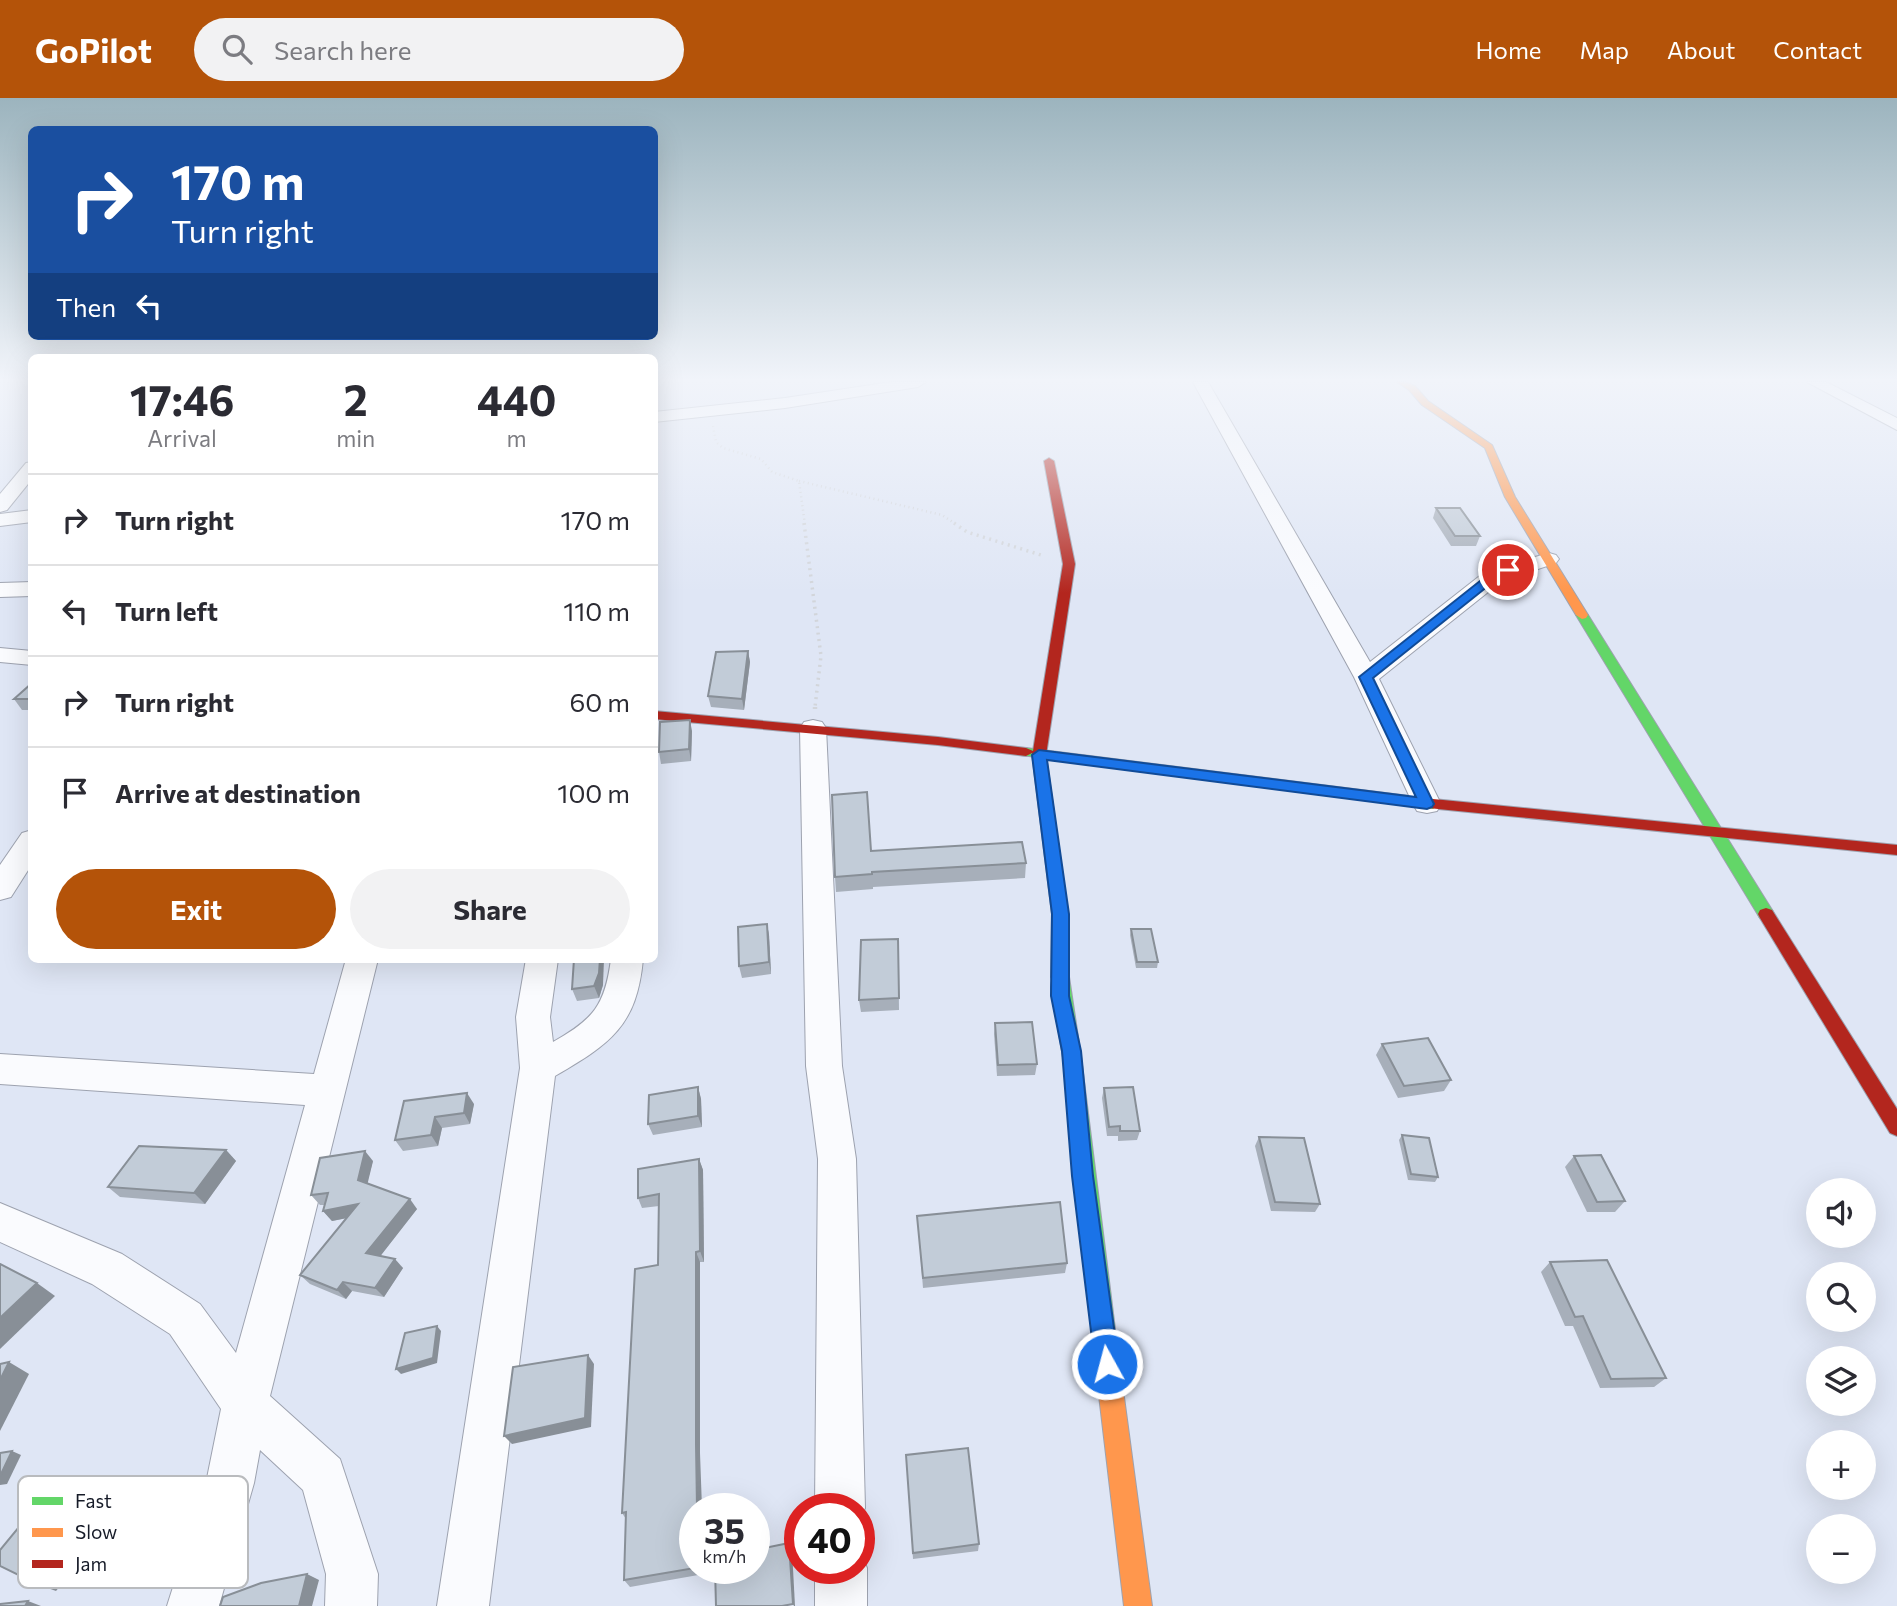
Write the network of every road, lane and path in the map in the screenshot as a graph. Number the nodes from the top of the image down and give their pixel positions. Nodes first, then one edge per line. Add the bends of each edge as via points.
1 (738, 452) edge
2 (1240, 452) edge
3 (1491, 452) edge
4 (1049, 461) dead end
5 (28, 472) edge
6 (799, 481) junction
7 (0, 506) edge
8 (28, 516) edge
9 (0, 520) edge
10 (1549, 559) junction
11 (1069, 564) junction
12 (28, 589) edge
13 (0, 590) edge
14 (0, 655) edge
15 (28, 658) edge
16 (1366, 677) junction
17 (658, 715) edge
18 (813, 728) junction
19 (1039, 755) junction
20 (1427, 804) junction
21 (1715, 831) junction
22 (28, 846) edge
23 (1897, 849) edge
24 (0, 889) edge
25 (361, 963) edge
26 (541, 963) edge
27 (626, 963) edge
28 (538, 1068) junction
29 (0, 1069) edge
30 (328, 1091) junction
31 (1897, 1127) edge
32 (0, 1222) edge
33 (245, 1404) junction
34 (231, 1476) edge
35 (840, 1493) edge
36 (841, 1584) edge
37 (198, 1588) edge
38 (193, 1606) edge
39 (351, 1606) edge
40 (463, 1606) edge
41 (841, 1606) edge
42 (1138, 1606) edge

1 - 6 path via 761,459 772,472
2 - 16 street
3 - 10 street via 1510,497
4 - 11 street
5 - 7 street
6 - 11 path via 942,515 967,532
6 - 18 path via 821,656
8 - 9 street
10 - 16 street via 1494,576
10 - 21 street
11 - 19 street
12 - 13 street
14 - 15 street
16 - 20 street
17 - 18 street
18 - 19 street
18 - 35 street via 824,1066 837,1159
19 - 20 street
19 - 42 street via 1060,914 1060,996 1071,1051
20 - 21 street
21 - 23 street
21 - 31 street
22 - 24 street
25 - 30 street
26 - 28 street via 533,1017
27 - 28 street via 621,1001 612,1018 598,1032
28 - 40 street
29 - 30 street
30 - 33 street
32 - 33 street via 107,1269 185,1319
33 - 34 street
33 - 39 street via 323,1476 352,1574
36 - 41 street
37 - 38 street

